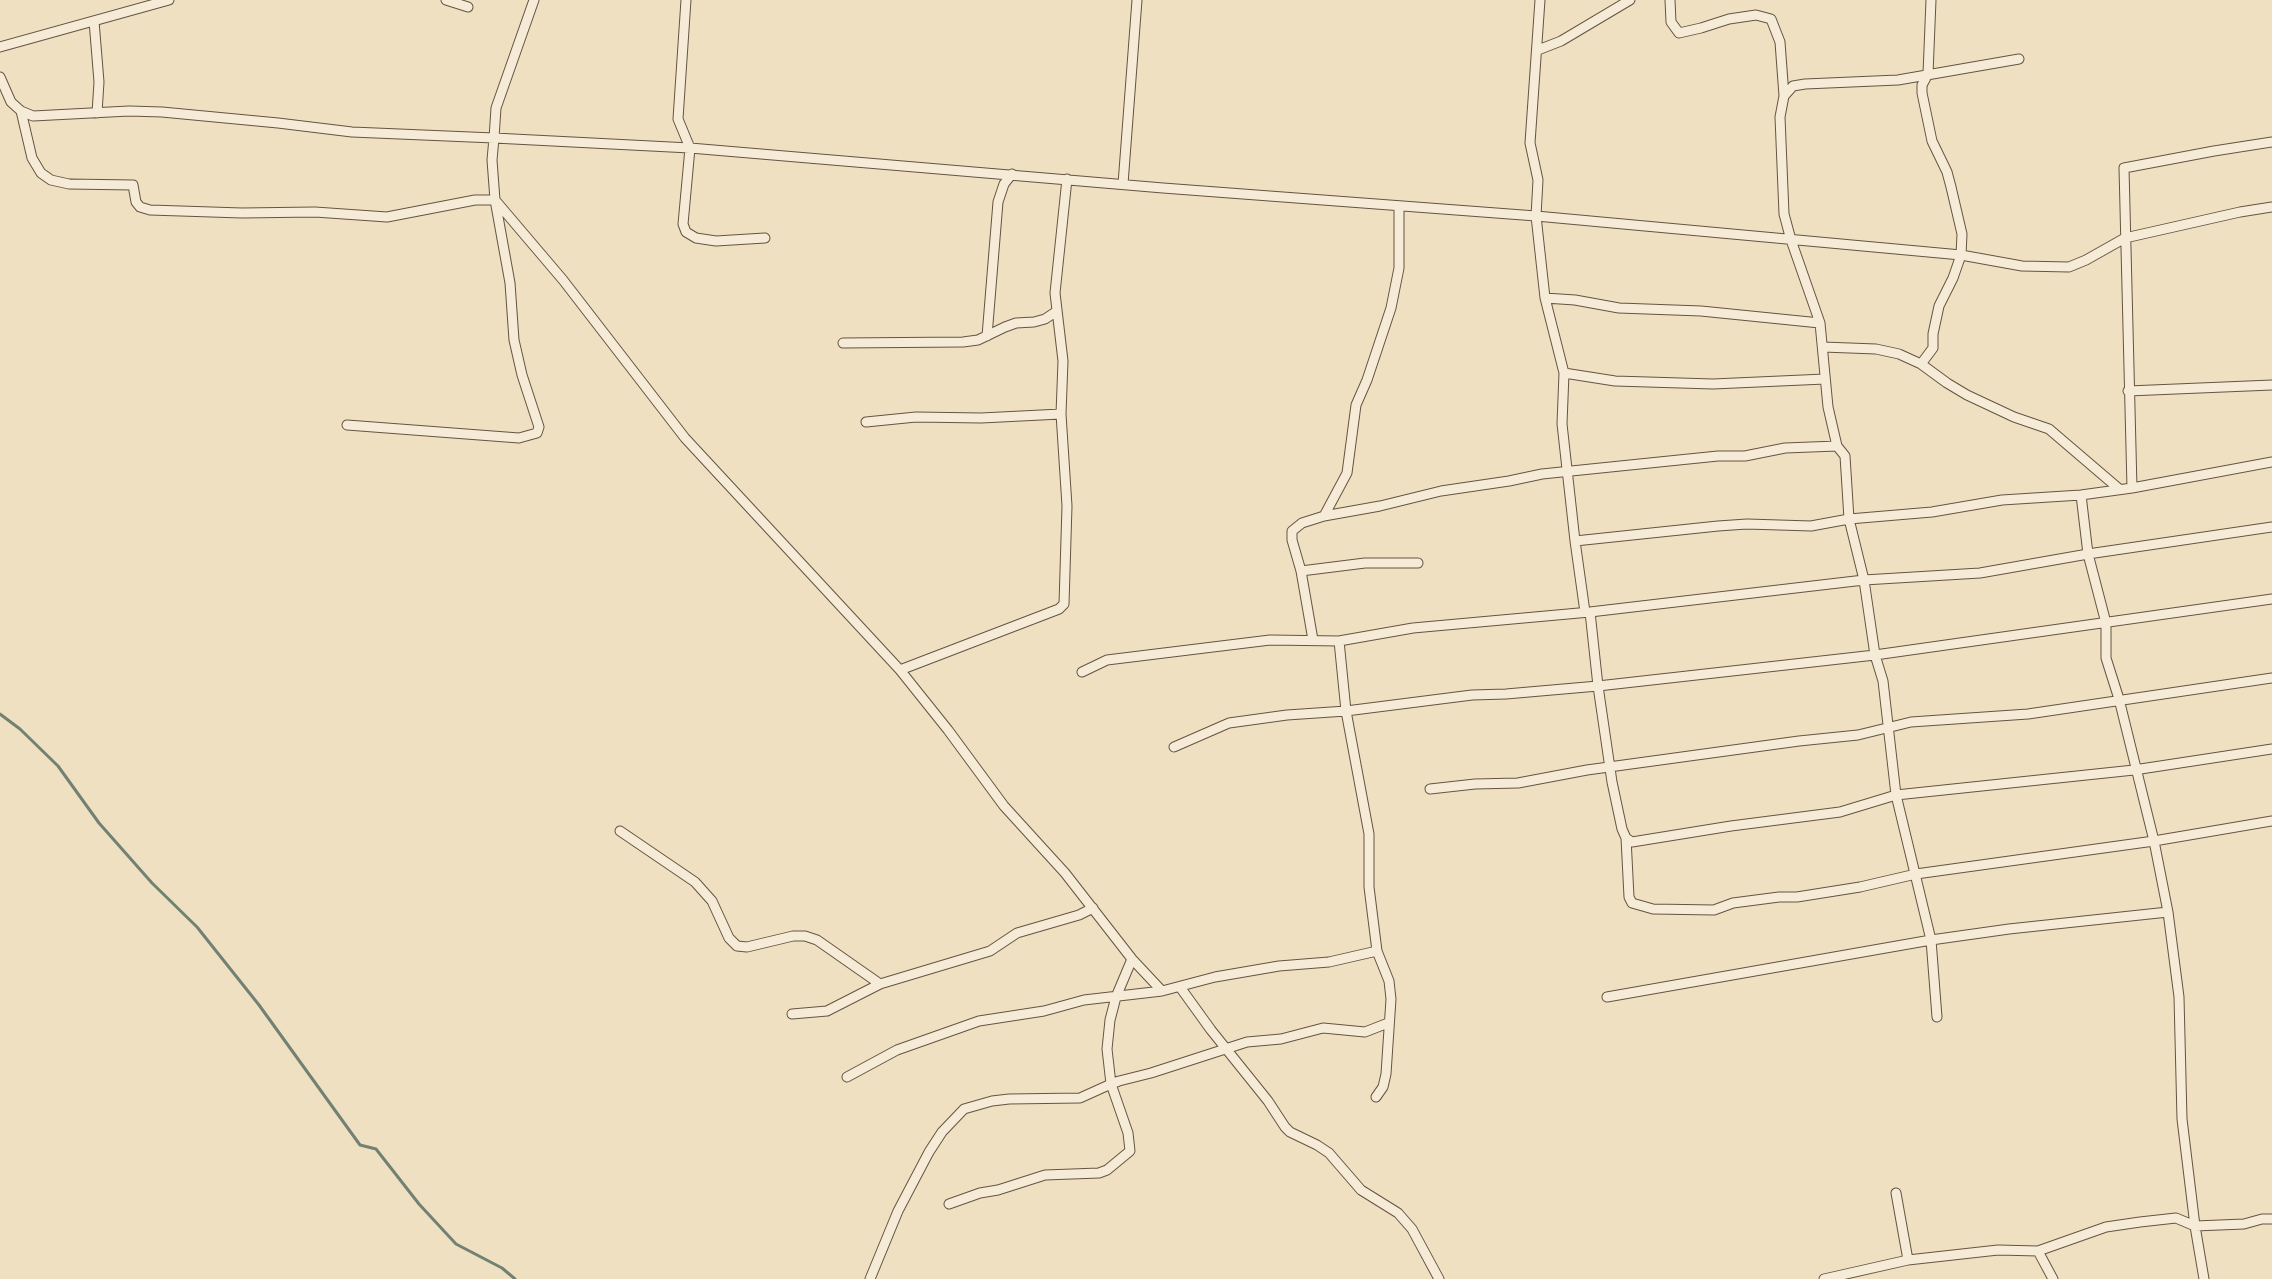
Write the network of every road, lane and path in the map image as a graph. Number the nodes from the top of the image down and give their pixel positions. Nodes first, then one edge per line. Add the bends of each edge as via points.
1 (169, 0) edge
2 (447, 0) edge
3 (534, 0) edge
4 (686, 0) edge
5 (1137, 0) edge
6 (1540, 0) edge
7 (1630, 0) edge
8 (1670, 0) edge
9 (1931, 0) edge
10 (468, 7) dead end
11 (94, 21) junction
12 (0, 47) edge
13 (1538, 50) junction
14 (2019, 59) dead end
15 (1928, 74) junction
16 (0, 77) edge
17 (1784, 96) junction
18 (21, 111) junction
19 (97, 113) junction
20 (494, 138) junction
21 (2272, 142) edge
22 (690, 148) junction
23 (1012, 174) junction
24 (1067, 179) junction
25 (1123, 184) junction
26 (495, 200) junction
27 (1399, 207) junction
28 (2272, 207) edge
29 (1536, 216) junction
30 (765, 238) dead end
31 (2125, 238) junction
32 (1791, 240) junction
33 (1961, 255) junction
34 (1545, 298) junction
35 (1057, 311) junction
36 (1820, 323) junction
37 (987, 336) junction
38 (843, 343) dead end
39 (1823, 347) junction
40 (1921, 364) junction
41 (1564, 373) junction
42 (1824, 380) junction
43 (2272, 385) edge
44 (2128, 391) junction
45 (1061, 414) junction
46 (866, 422) dead end
47 (347, 425) dead end
48 (1837, 446) junction
49 (2272, 462) edge
50 (1569, 472) junction
51 (2118, 488) junction
52 (2132, 488) junction
53 (2081, 495) junction
54 (1324, 516) junction
55 (1849, 519) junction
56 (2272, 527) edge
57 (1575, 542) junction
58 (2088, 554) junction
59 (1418, 563) dead end
60 (1301, 570) junction
61 (1864, 580) junction
62 (2272, 599) edge
63 (1587, 612) junction
64 (2106, 623) junction
65 (1313, 640) junction
66 (1339, 641) junction
67 (1875, 655) junction
68 (900, 670) junction
69 (1082, 672) dead end
70 (2272, 678) edge
71 (1598, 686) junction
72 (2119, 699) junction
73 (1346, 711) junction
74 (1890, 726) junction
75 (1174, 747) dead end
76 (2272, 749) edge
77 (1611, 767) junction
78 (2134, 770) junction
79 (1430, 789) dead end
80 (1896, 795) junction
81 (2272, 821) edge
82 (620, 831) dead end
83 (1626, 838) junction
84 (2154, 841) junction
85 (1916, 874) junction
86 (1093, 909) junction
87 (2168, 912) junction
88 (1931, 940) junction
89 (1377, 951) junction
90 (1132, 959) junction
91 (880, 984) junction
92 (1180, 987) junction
93 (1162, 992) junction
94 (1116, 997) junction
95 (1607, 997) dead end
96 (792, 1014) dead end
97 (1937, 1017) dead end
98 (1388, 1023) junction
99 (1225, 1049) junction
100 (847, 1077) dead end
101 (1112, 1084) junction
102 (1376, 1096) dead end
103 (1896, 1193) dead end
104 (949, 1204) dead end
105 (2272, 1219) edge
106 (2195, 1226) junction
107 (2038, 1251) junction
108 (1908, 1260) junction
109 (870, 1279) edge
110 (1440, 1279) edge
111 (1824, 1279) edge
112 (2053, 1279) edge
113 (2204, 1279) edge

1 - 11 street
2 - 10 street
3 - 20 street via 496,108
4 - 22 street via 678,119
5 - 25 street
6 - 13 street
7 - 13 street via 1561,41
8 - 17 street via 1671,22 1678,33 1756,15 1771,19 1780,42
9 - 15 street
11 - 12 street
11 - 19 street via 99,82
13 - 29 street via 1530,143 1538,180
14 - 15 street
15 - 17 street via 1898,80 1805,84 1793,86
15 - 33 street via 1922,85 1926,119 1951,187 1962,234
16 - 18 street via 11,102
17 - 32 street via 1780,117 1784,214
18 - 19 street via 33,116
18 - 26 street via 32,158 41,173 69,184 133,185 136,202 150,210 387,217 475,200
19 - 20 street via 162,112 352,132
20 - 22 street
20 - 26 street
21 - 31 street via 2124,168
22 - 23 street
22 - 30 street via 683,224 686,232 716,241
23 - 24 street
23 - 37 street via 998,202
24 - 25 street
24 - 35 street via 1055,293
25 - 27 street
26 - 47 street via 510,283 514,340 539,427 537,433 519,438
26 - 68 street via 686,438
27 - 29 street
27 - 54 street via 1399,268 1391,308 1356,405 1347,473
28 - 31 street
29 - 32 street
29 - 34 street
31 - 33 street via 2069,267 2022,266
31 - 44 street
32 - 33 street
32 - 36 street
33 - 40 street via 1939,306 1933,348
34 - 36 street via 1619,308 1701,311
34 - 41 street
35 - 37 street via 1045,319 1005,327
35 - 45 street via 1063,361
36 - 39 street
37 - 38 street via 963,342
39 - 40 street via 1876,350 1899,354
39 - 42 street
40 - 51 street via 1967,395 2049,429
41 - 42 street via 1615,381 1713,384
41 - 50 street via 1562,424
42 - 48 street
43 - 44 street
44 - 52 street
45 - 46 street
45 - 68 street via 1067,506 1064,604
48 - 50 street via 1785,448 1745,456
48 - 55 street via 1845,456
49 - 52 street
50 - 54 street via 1441,491
50 - 57 street
51 - 52 street
51 - 53 street
53 - 55 street via 2002,500 1932,512
53 - 58 street
54 - 60 street via 1292,531
55 - 57 street via 1811,526 1718,526
55 - 61 street
56 - 58 street
57 - 63 street
58 - 61 street via 1980,573
58 - 64 street
59 - 60 street via 1365,563
60 - 65 street
61 - 63 street
61 - 67 street
62 - 64 street
63 - 66 street via 1413,628
63 - 71 street
64 - 67 street
64 - 72 street via 2106,658
65 - 66 street
65 - 69 street via 1270,640 1107,660
66 - 73 street
67 - 71 street
67 - 74 street
68 - 86 street via 1004,806
70 - 72 street
71 - 73 street via 1472,695
71 - 77 street
72 - 74 street via 2028,714
72 - 78 street
73 - 75 street via 1229,723
73 - 89 street via 1369,834 1369,887
74 - 77 street via 1858,735
74 - 80 street
76 - 78 street
77 - 79 street via 1518,783
77 - 83 street
78 - 80 street
78 - 84 street
80 - 83 street via 1840,812 1632,842
80 - 85 street
81 - 84 street
82 - 91 street via 695,882 712,901 729,939 737,946 806,936
83 - 85 street via 1629,897 1632,903 1653,909 1714,910 1733,903 1797,897
84 - 85 street
84 - 87 street
85 - 88 street
86 - 90 street
86 - 91 street via 1017,933 990,951
87 - 88 street
87 - 106 street via 2179,997 2182,1119
88 - 95 street
88 - 97 street
89 - 92 street via 1329,962 1215,977
89 - 98 street via 1389,981
90 - 93 street
90 - 94 street
91 - 96 street via 827,1011
92 - 93 street
92 - 99 street
93 - 94 street
94 - 100 street via 979,1021 897,1050
94 - 101 street via 1107,1049
98 - 99 street via 1365,1032 1323,1028
98 - 102 street via 1386,1074
99 - 101 street
99 - 110 street via 1290,1132 1329,1153 1361,1190 1407,1221
101 - 104 street via 1131,1143 1130,1151 1107,1170 1045,1175
101 - 109 street via 1080,1098 1009,1099 964,1109 929,1152 898,1211
103 - 108 street
105 - 106 street
106 - 107 street via 2176,1218 2106,1227
106 - 113 street
107 - 108 street via 1998,1250
107 - 112 street
108 - 111 street

